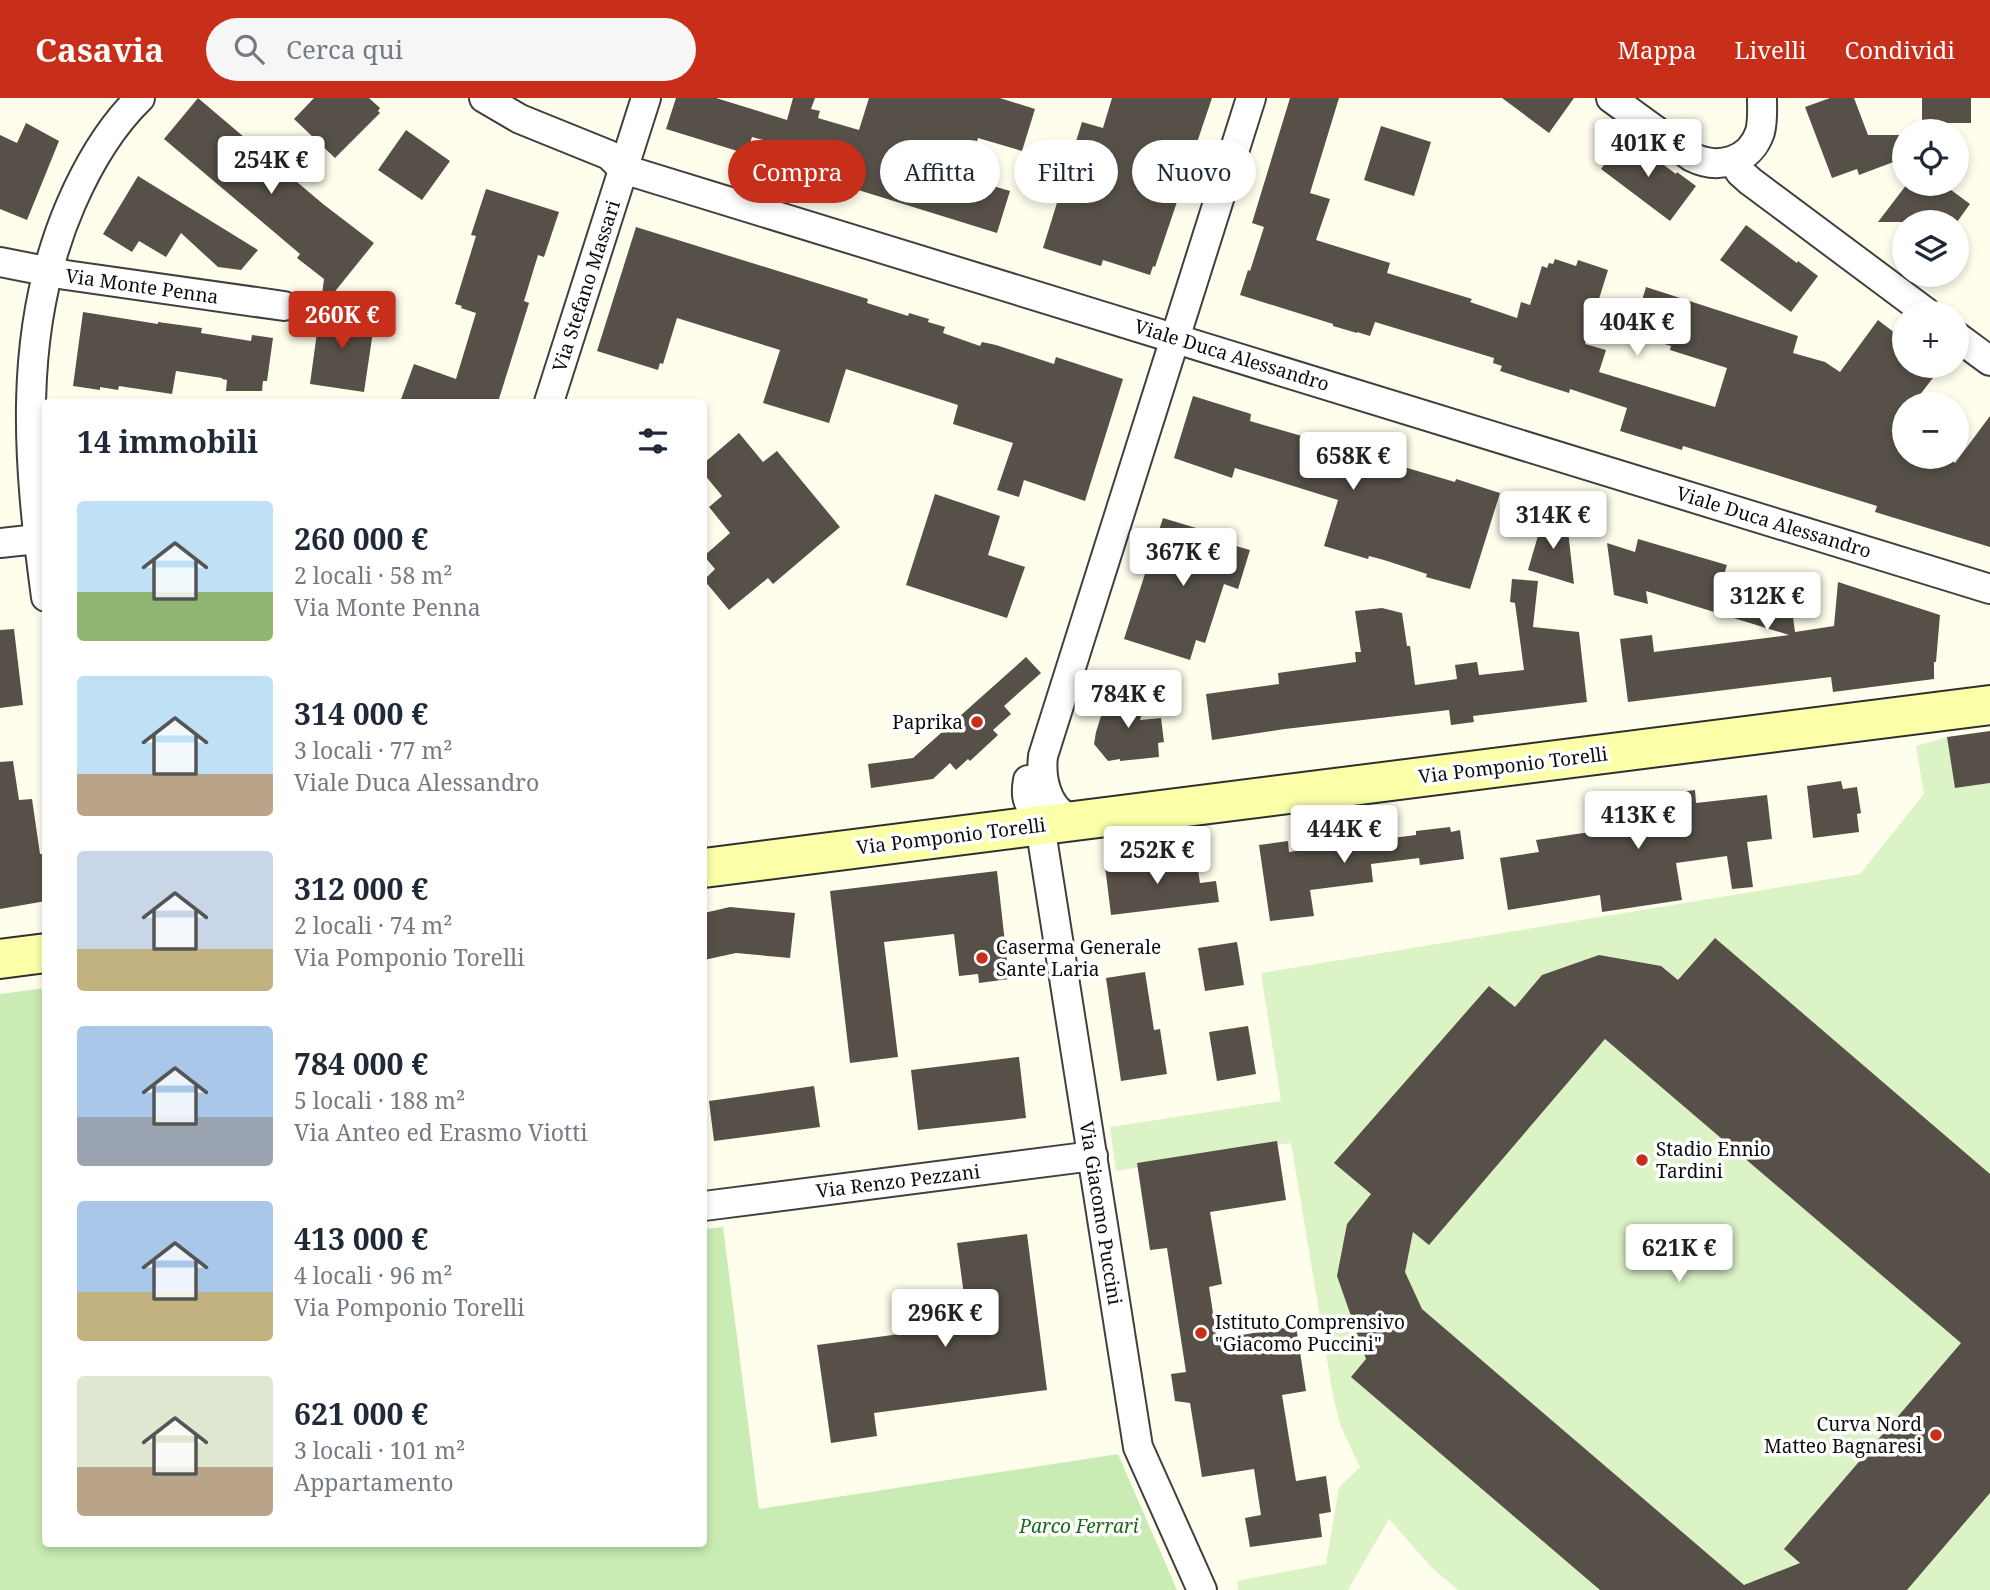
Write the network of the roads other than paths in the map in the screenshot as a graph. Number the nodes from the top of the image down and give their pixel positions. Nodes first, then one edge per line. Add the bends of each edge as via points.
1 (140, 98) edge
2 (485, 98) edge
3 (646, 98) edge
4 (1251, 98) edge
5 (1611, 98) edge
6 (1762, 98) edge
7 (1733, 161) junction
8 (623, 169) junction
9 (0, 262) edge
10 (48, 271) junction
11 (1911, 301) edge
12 (284, 306) dead end
13 (1175, 338) junction
14 (1969, 346) edge
15 (1990, 361) edge
16 (550, 399) edge
17 (42, 538) edge
18 (0, 543) edge
19 (1990, 589) edge
20 (1990, 705) edge
21 (1044, 756) junction
22 (1028, 780) junction
23 (1082, 820) junction
24 (1040, 825) junction
25 (970, 834) junction
26 (707, 868) edge
27 (42, 954) edge
28 (0, 959) edge
29 (1093, 1156) junction
30 (707, 1206) edge
31 (1202, 1590) edge

1 - 10 street via 89,166
2 - 8 street, Viale Duca Alessandro via 520,120 609,155
3 - 8 street, Via Stefano Massari
4 - 13 street
5 - 7 street via 1701,162
6 - 7 street via 1756,140
7 - 11 street via 1750,181
8 - 13 street, Viale Duca Alessandro
8 - 16 street, Via Stefano Massari
9 - 10 street, Via Monte Penna
10 - 12 street, Via Monte Penna
10 - 17 street via 32,372 33,476
13 - 19 street, Viale Duca Alessandro
13 - 21 street
14 - 15 street
17 - 18 street
20 - 23 main road, Via Pomponio Torelli
21 - 22 street
21 - 23 street via 1044,781 1055,808 1063,816
22 - 24 street, Via Giacomo Puccini via 1028,803
22 - 25 street via 1001,820
23 - 24 main road, Via Pomponio Torelli
24 - 25 main road, Via Pomponio Torelli
24 - 29 street, Via Giacomo Puccini
25 - 26 main road, Via Pomponio Torelli
27 - 28 main road
29 - 30 street, Via Renzo Pezzani
29 - 31 street, Via Giacomo Puccini via 1138,1447

